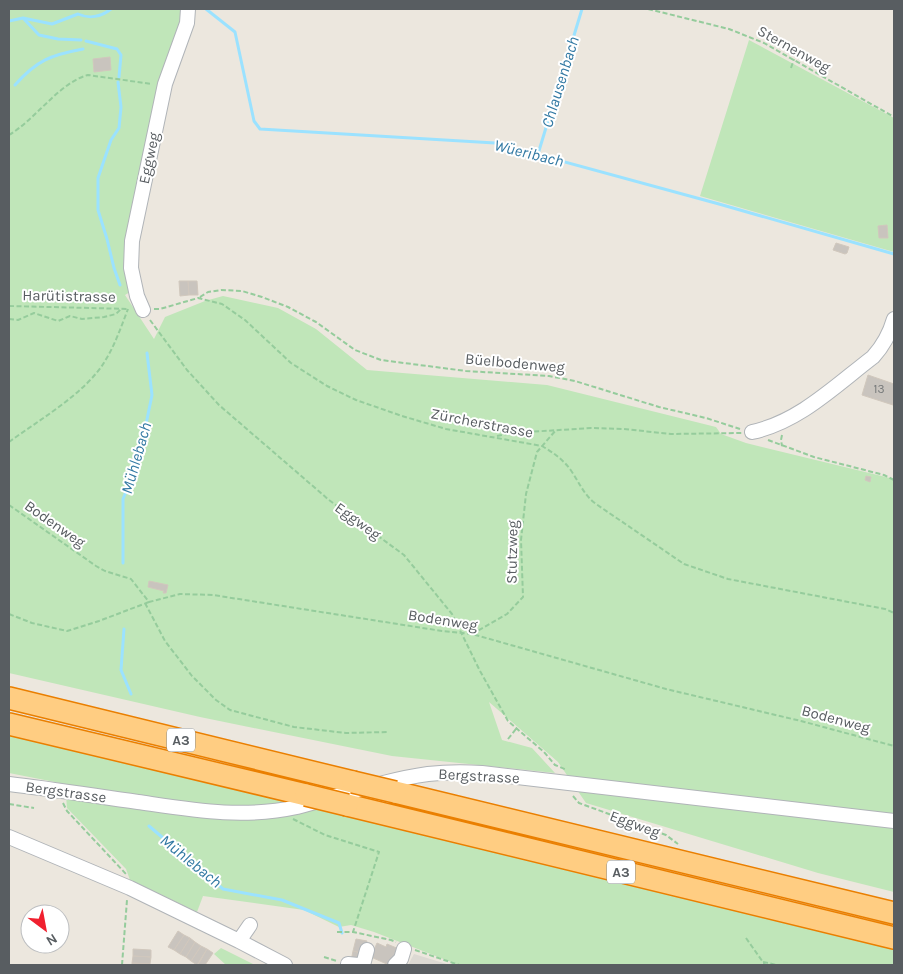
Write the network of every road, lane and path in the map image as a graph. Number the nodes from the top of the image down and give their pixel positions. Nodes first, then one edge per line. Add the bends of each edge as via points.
1 (188, 9) edge
2 (648, 9) edge
3 (794, 60) junction
4 (791, 68) dead end
5 (165, 84) junction
6 (894, 117) edge
7 (9, 135) edge
8 (198, 298) junction
9 (9, 306) edge
10 (121, 309) junction
11 (143, 310) joint
12 (9, 319) edge
13 (894, 319) edge
14 (154, 325) dead end
15 (556, 430) junction
16 (752, 432) junction
17 (496, 437) junction
18 (9, 442) edge
19 (542, 446) junction
20 (894, 480) edge
21 (9, 505) edge
22 (149, 602) junction
23 (145, 603) junction
24 (894, 613) edge
25 (9, 614) edge
26 (460, 633) junction
27 (472, 634) junction
28 (9, 698) edge
29 (9, 724) edge
30 (516, 729) junction
31 (387, 732) dead end
32 (508, 739) dead end
33 (894, 746) edge
34 (573, 778) junction
35 (9, 784) edge
36 (63, 791) junction
37 (9, 804) edge
38 (34, 808) dead end
39 (281, 811) junction
40 (894, 822) edge
41 (9, 837) edge
42 (680, 846) dead end
43 (130, 888) junction
44 (894, 913) edge
45 (250, 926) dead end
46 (337, 932) dead end
47 (353, 932) junction
48 (746, 938) dead end
49 (894, 938) edge
50 (239, 941) junction
51 (404, 949) junction
52 (367, 950) dead end
53 (764, 964) edge
54 (122, 965) edge
55 (285, 965) edge
56 (363, 965) edge
57 (395, 965) edge
58 (459, 965) edge
59 (777, 965) edge

1 - 5 street, Eggweg via 187,23
2 - 3 path, Sternenweg via 729,29
3 - 4 path
3 - 6 path, Sternenweg
5 - 7 path via 88,75 78,78
5 - 11 street, Eggweg via 130,255 134,285
8 - 11 path via 160,309
8 - 16 path, Büelbodenweg via 221,290 242,291 262,297 316,322 355,350 381,360 575,381
8 - 17 path, Zürcherstrasse via 232,310 291,362 327,386 356,400 446,429
9 - 10 path, Harütistrasse
10 - 12 path via 104,317 82,319 70,316 58,322 34,313 18,320
10 - 18 path, Harütistrasse via 128,309 104,363 82,388
13 - 16 street via 873,357 801,412 780,424
14 - 26 path, Eggweg via 219,406 322,494 404,555 452,614
15 - 16 path via 624,428 671,434
15 - 17 path
15 - 19 path, Stutzweg
16 - 20 path, Büelbodenweg via 814,457
17 - 19 path, Zürcherstrasse
19 - 24 path, Zürcherstrasse via 564,462 592,501 684,564 728,579
19 - 27 path, Stutzweg via 537,452 526,494 521,540 523,597 507,614
21 - 22 path, Bodenweg via 96,566 131,579
22 - 23 path
22 - 26 path, Bodenweg via 180,594 213,595
23 - 25 path via 67,630 32,623
23 - 31 path via 165,641 192,676 230,710 294,727 346,733
26 - 27 path, Bodenweg
26 - 30 path, Eggweg via 499,707
27 - 33 path, Bodenweg via 666,689
28 - 44 highway, A3, bridge
29 - 49 highway, A3, bridge
30 - 32 path
30 - 34 path, Eggweg
34 - 39 street, Bergstrasse via 454,772 427,774
34 - 40 street, Bergstrasse
34 - 42 path, Eggweg via 573,796 579,802 666,835
35 - 36 street, Bergstrasse
36 - 39 street, Bergstrasse via 222,813
36 - 43 path via 67,811 126,872
37 - 38 path
39 - 47 path via 296,822 326,835 379,852
41 - 43 street
43 - 50 street
43 - 54 path
45 - 50 street
46 - 47 path
47 - 51 path via 391,940
48 - 53 path
50 - 55 street
51 - 57 street
51 - 58 path via 414,949
52 - 56 street
53 - 59 path

